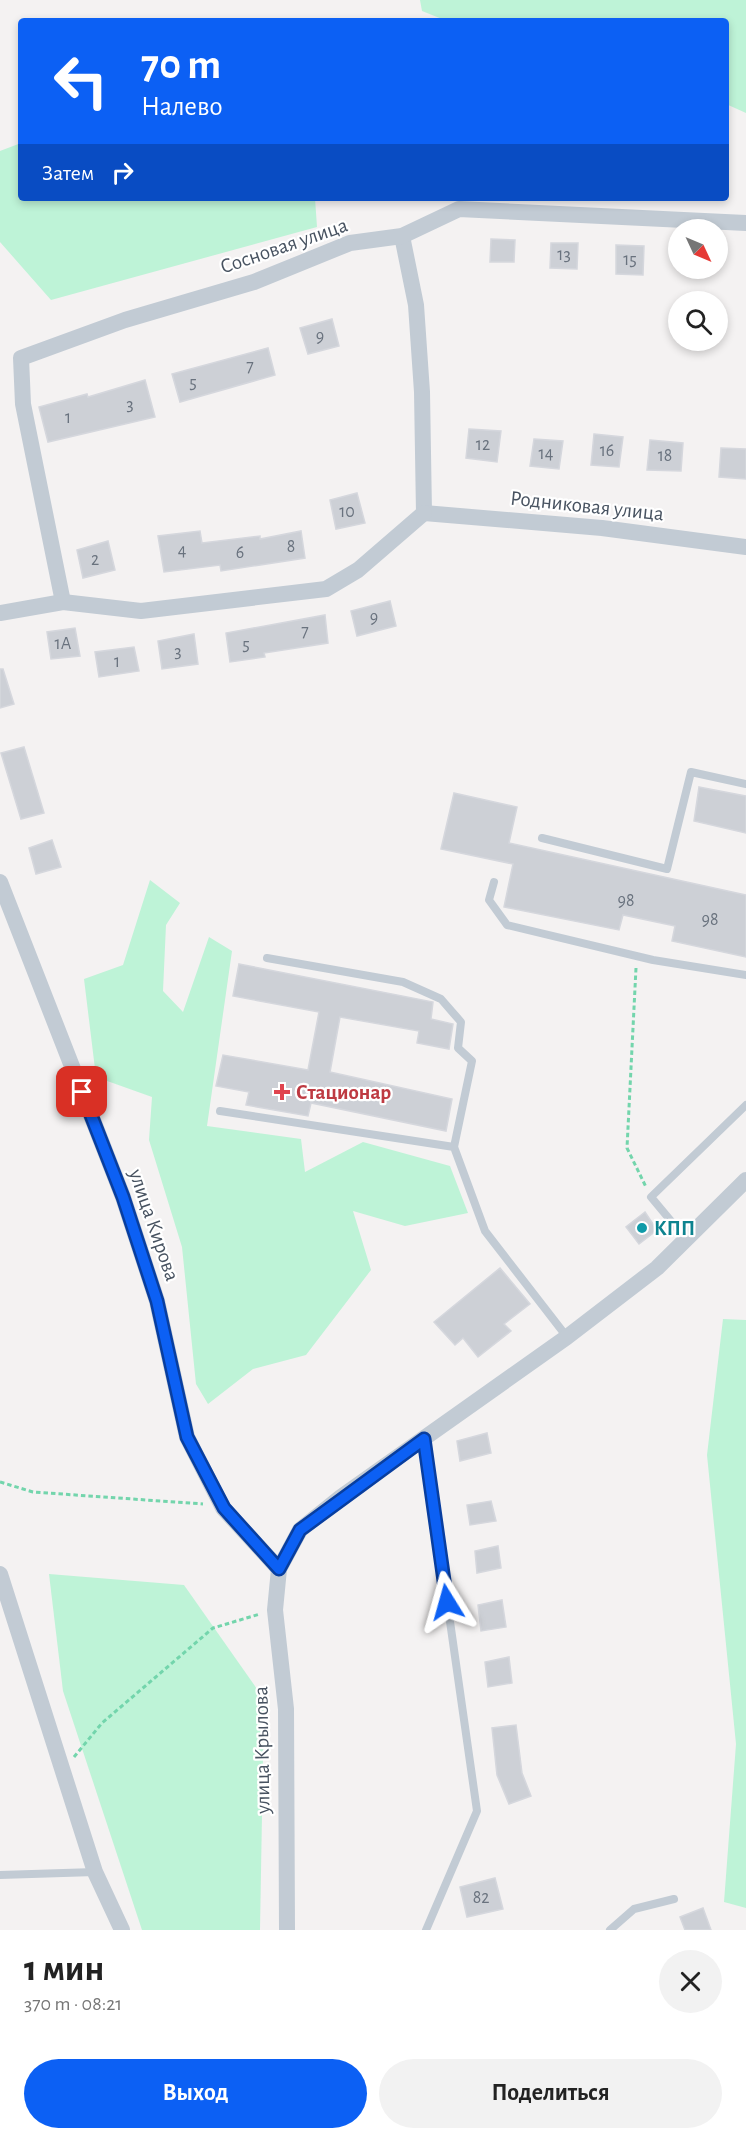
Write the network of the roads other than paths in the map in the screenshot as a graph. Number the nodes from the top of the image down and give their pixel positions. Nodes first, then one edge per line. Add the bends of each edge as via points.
1 (746, 223) edge
2 (402, 236) junction
3 (424, 513) junction
4 (746, 547) edge
5 (63, 602) junction
6 (0, 613) edge
7 (746, 784) edge
8 (542, 838) dead end
9 (0, 882) edge
10 (494, 882) dead end
11 (267, 958) dead end
12 (746, 975) edge
13 (746, 1105) edge
14 (220, 1111) dead end
15 (454, 1147) junction
16 (746, 1180) edge
17 (686, 1239) junction
18 (567, 1337) junction
19 (424, 1439) junction
20 (279, 1569) junction
21 (0, 1574) edge
22 (95, 1872) junction
23 (0, 1875) edge
24 (674, 1899) dead end
25 (122, 1930) edge
26 (287, 1930) edge
27 (426, 1930) edge
28 (610, 1930) edge

1 - 2 street, Сосновая улица via 459,209
2 - 3 street via 416,316
2 - 5 street, Сосновая улица via 350,243 254,282 125,320 21,358 23,404
3 - 4 street, Родниковая улица via 602,528
3 - 5 street via 358,570 326,589 141,611
5 - 6 street
7 - 8 lane via 691,772 668,869
9 - 20 street, улица Кирова via 123,1197 157,1301 187,1437 224,1508
10 - 12 lane via 489,900 507,925 637,957
11 - 15 lane via 403,981 441,999 461,1022 458,1048 472,1061
13 - 17 lane via 651,1197
14 - 15 lane
15 - 18 lane via 485,1231
16 - 17 street
17 - 18 street via 657,1268
18 - 19 street
19 - 20 street via 300,1530
19 - 27 lane via 477,1810
20 - 26 street, улица Крылова via 275,1610 286,1708
21 - 22 street
22 - 23 lane
22 - 25 street
24 - 28 lane via 634,1909

